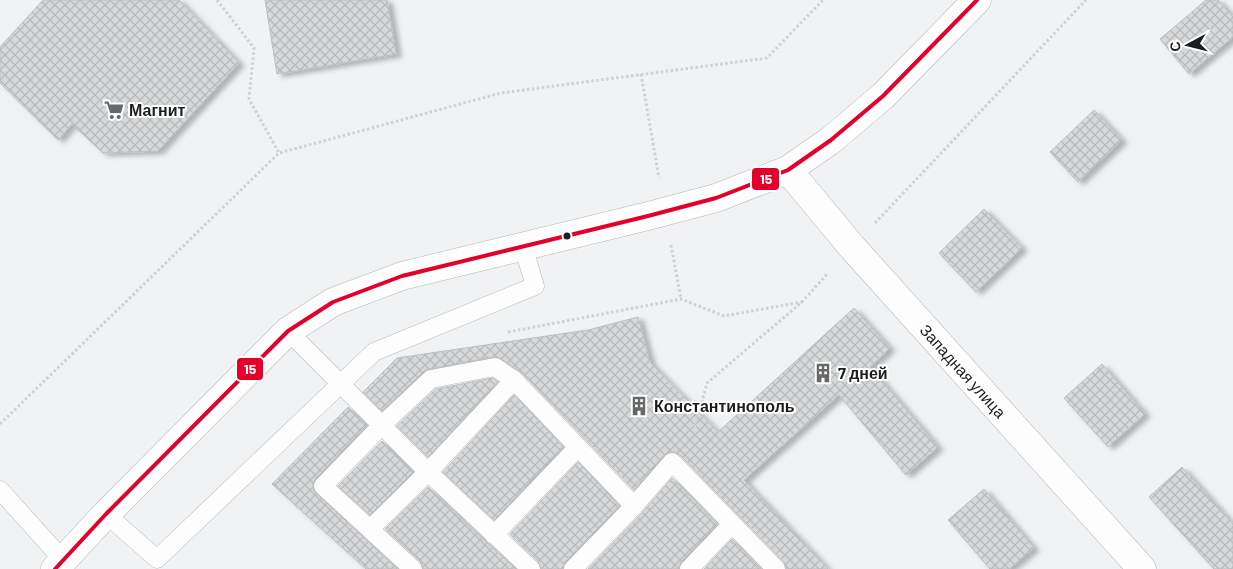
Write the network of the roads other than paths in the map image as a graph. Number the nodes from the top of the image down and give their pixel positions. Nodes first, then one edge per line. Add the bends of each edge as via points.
1 (977, 0) edge
2 (788, 170) junction
3 (523, 246) junction
4 (288, 331) junction
5 (514, 380) junction
6 (341, 384) junction
7 (382, 425) junction
8 (578, 447) junction
9 (428, 472) junction
10 (0, 490) edge
11 (634, 506) junction
12 (106, 514) junction
13 (732, 524) junction
14 (370, 529) junction
15 (494, 534) junction
16 (59, 564) edge
17 (412, 569) edge
18 (531, 569) edge
19 (573, 569) edge
20 (688, 569) edge
21 (776, 569) edge
22 (1142, 569) edge

1 - 2 main road via 883,96
2 - 3 main road via 716,198
2 - 22 main road, Западная улица via 852,247
3 - 4 main road via 402,276 333,302
3 - 6 lane via 535,286 374,352
4 - 6 lane
4 - 12 main road
5 - 7 lane via 495,367 432,379
5 - 8 lane
5 - 9 lane
6 - 7 lane
6 - 12 lane via 157,559
7 - 9 lane
7 - 14 lane via 323,486
8 - 11 lane
8 - 15 lane
9 - 14 lane
9 - 15 lane
10 - 16 lane
11 - 13 lane via 672,462
11 - 19 lane
12 - 16 main road
13 - 20 lane
13 - 21 lane
14 - 17 lane
15 - 18 lane

